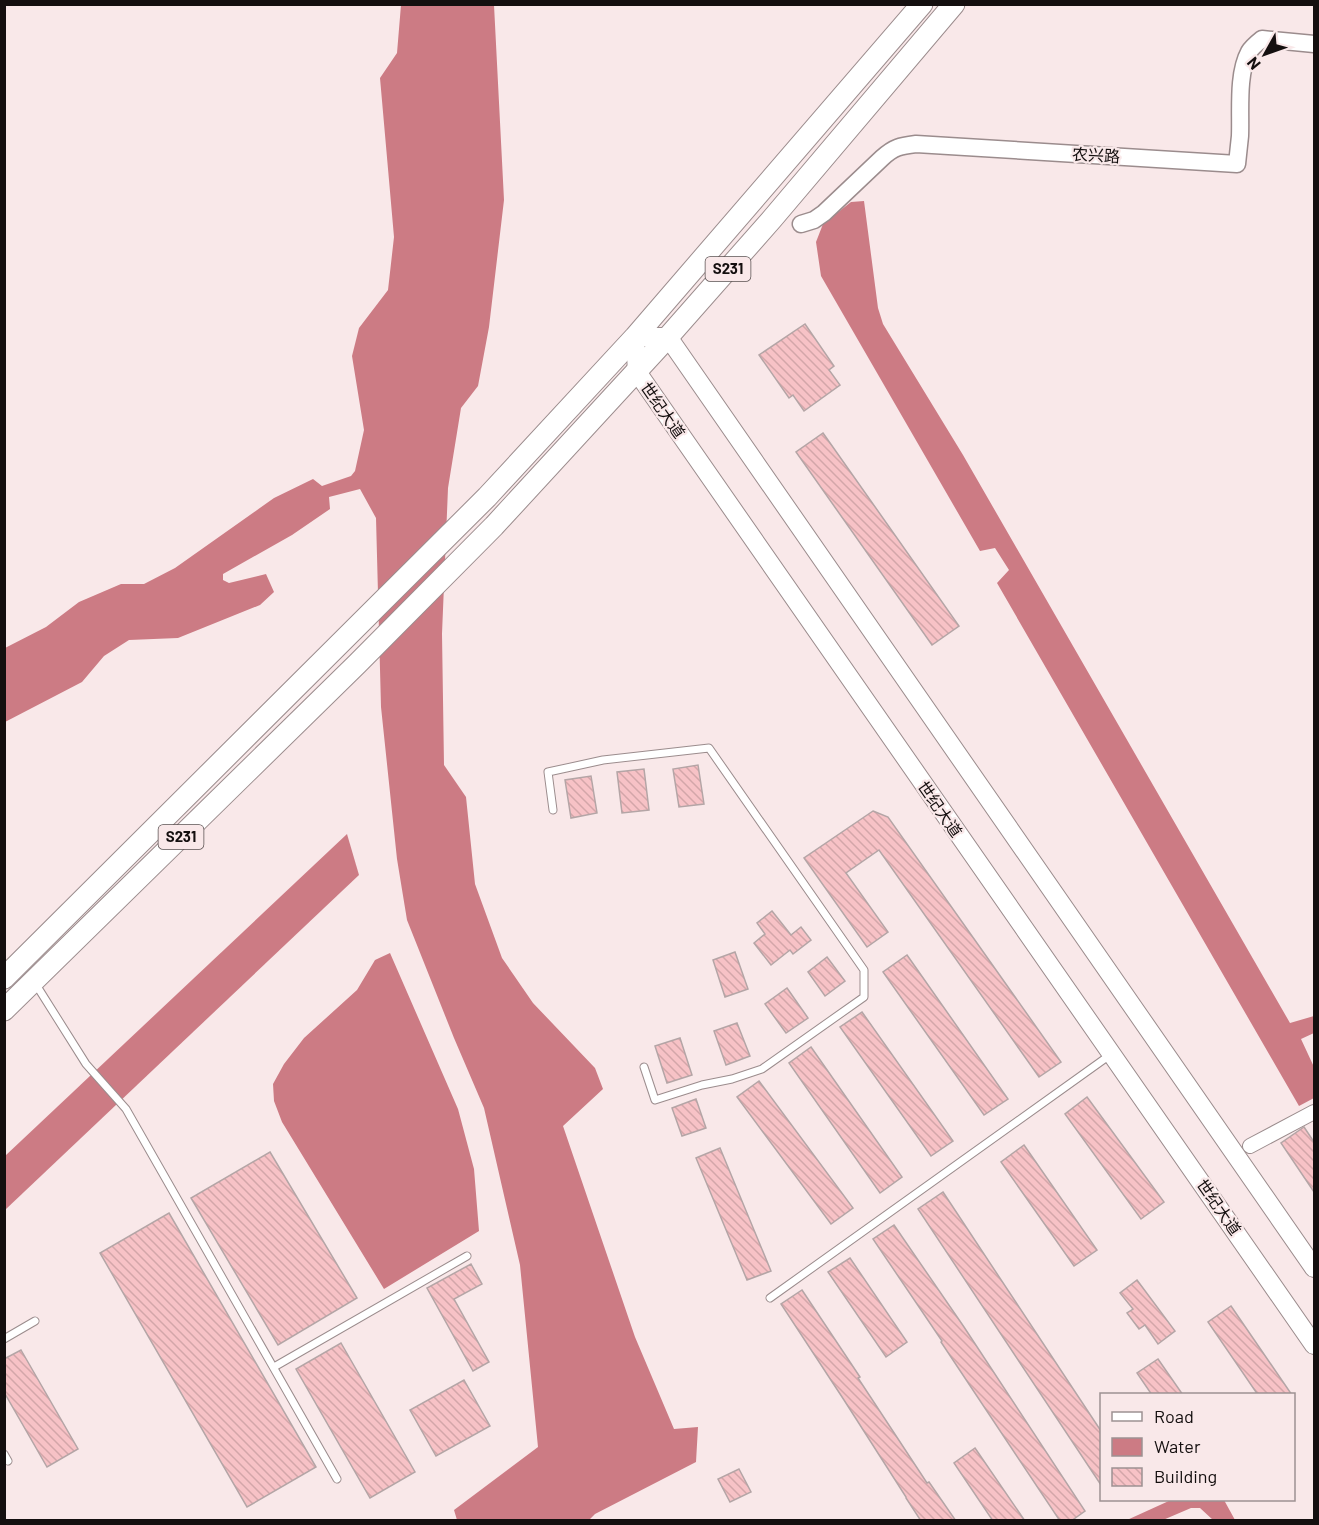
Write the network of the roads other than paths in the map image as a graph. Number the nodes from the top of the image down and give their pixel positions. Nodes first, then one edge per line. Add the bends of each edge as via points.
1 (922, 4) edge
2 (954, 4) edge
3 (1314, 44) edge
4 (801, 224) dead end
5 (668, 337) junction
6 (635, 338) junction
7 (637, 372) junction
8 (553, 810) dead end
9 (4, 978) edge
10 (34, 982) junction
11 (4, 1010) edge
12 (1111, 1054) junction
13 (644, 1066) dead end
14 (1314, 1112) edge
15 (1250, 1146) dead end
16 (467, 1257) dead end
17 (1314, 1268) edge
18 (770, 1298) dead end
19 (35, 1321) dead end
20 (4, 1339) edge
21 (1314, 1345) edge
22 (274, 1367) junction
23 (338, 1479) dead end

1 - 6 main road, S231
2 - 5 main road, S231
3 - 4 street, 农兴路 via 1262,39 1250,50 1244,64 1239,105 1237,164 901,146 887,154 824,213
5 - 6 main road
5 - 7 main road, S231
5 - 17 main road
6 - 7 main road, 世纪大道
6 - 9 main road, S231 via 487,497
7 - 10 main road, S231 via 494,526
7 - 12 main road, 世纪大道
8 - 13 lane via 548,772 603,760 710,748 864,969 864,997 762,1069 655,1100
10 - 11 main road, S231
10 - 22 lane via 86,1064 126,1109
12 - 18 lane
12 - 21 main road, 世纪大道
14 - 15 street
16 - 22 lane
19 - 20 lane
22 - 23 lane

